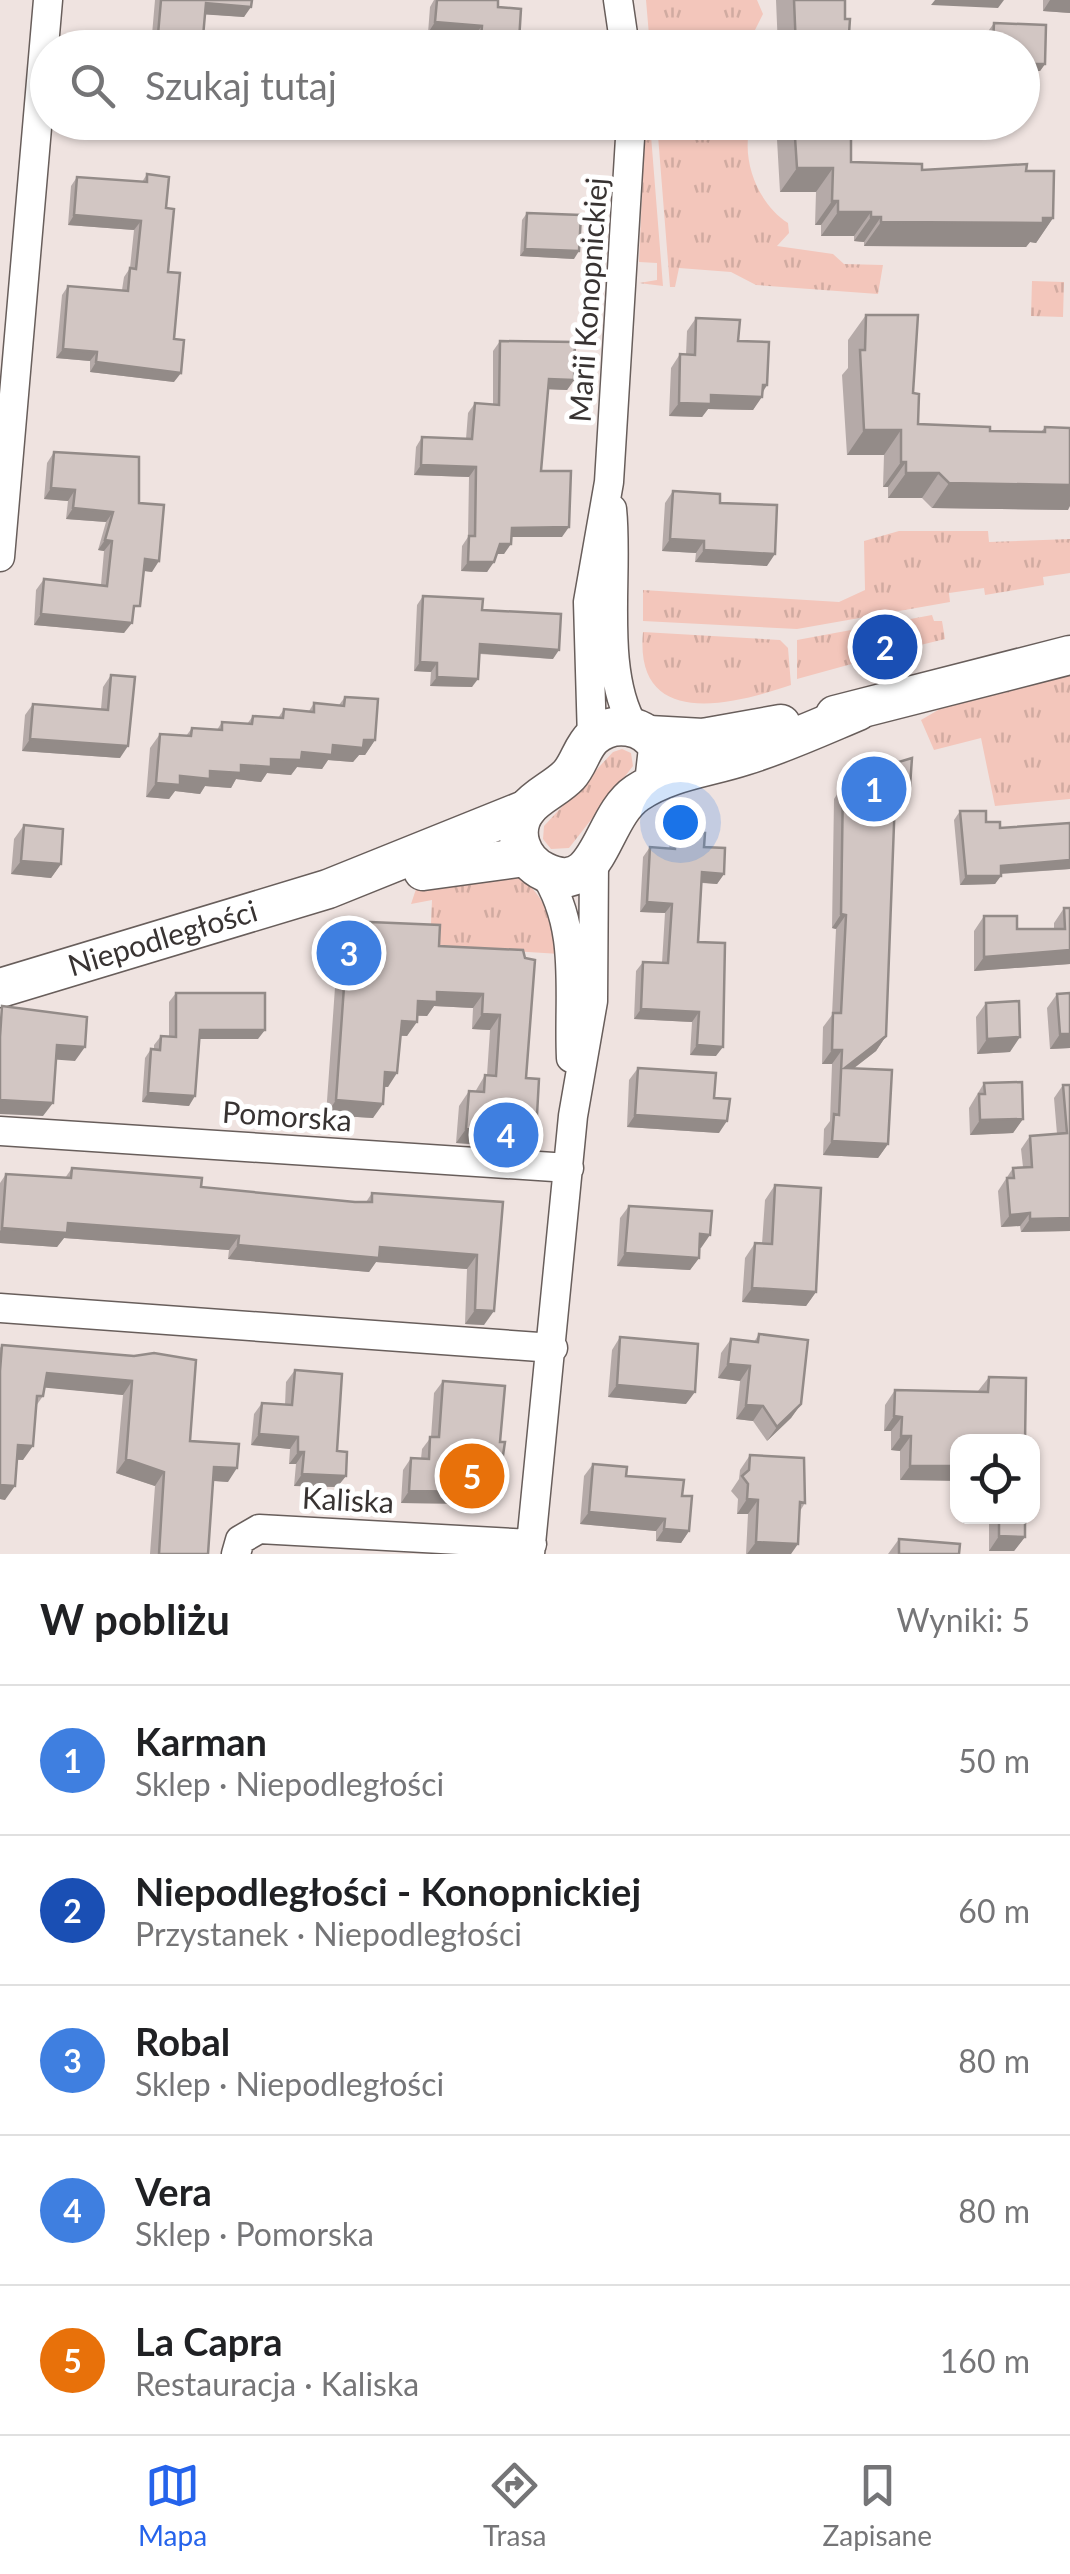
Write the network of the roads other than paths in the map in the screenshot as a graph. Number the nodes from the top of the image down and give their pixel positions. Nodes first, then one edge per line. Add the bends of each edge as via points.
1 (48, 0) edge
2 (618, 0) edge
3 (45, 30) edge
4 (622, 30) edge
5 (36, 140) edge
6 (629, 140) edge
7 (609, 482) junction
8 (0, 557) edge
9 (1070, 655) edge
10 (858, 711) junction
11 (642, 731) junction
12 (592, 738) junction
13 (654, 782) junction
14 (526, 809) junction
15 (594, 862) junction
16 (534, 864) junction
17 (328, 889) junction
18 (0, 988) edge
19 (573, 1116) junction
20 (0, 1131) edge
21 (569, 1168) junction
22 (0, 1308) edge
23 (553, 1348) junction
24 (531, 1549) edge
25 (236, 1554) edge

1 - 3 street
2 - 4 street
5 - 8 street
6 - 7 street, Marii Konopnickiej
7 - 11 street, Marii Konopnickiej via 617,664 623,707
7 - 12 street, Marii Konopnickiej via 588,602
9 - 10 street
10 - 11 street via 702,738
10 - 13 street via 746,756
11 - 12 street via 609,728
11 - 13 street via 658,748
12 - 14 street, Niepodległości via 566,779
13 - 15 street via 614,815
14 - 16 street via 519,838
14 - 17 street, Niepodległości
15 - 16 street, Niepodległości via 568,877
15 - 19 street via 593,1002
16 - 17 street, Niepodległości via 484,859
16 - 19 street via 561,899 568,928
17 - 18 street, Niepodległości
19 - 21 street
20 - 21 street, Pomorska
21 - 23 street
22 - 23 street
23 - 24 street
24 - 25 street, Kaliska via 259,1528 240,1540

